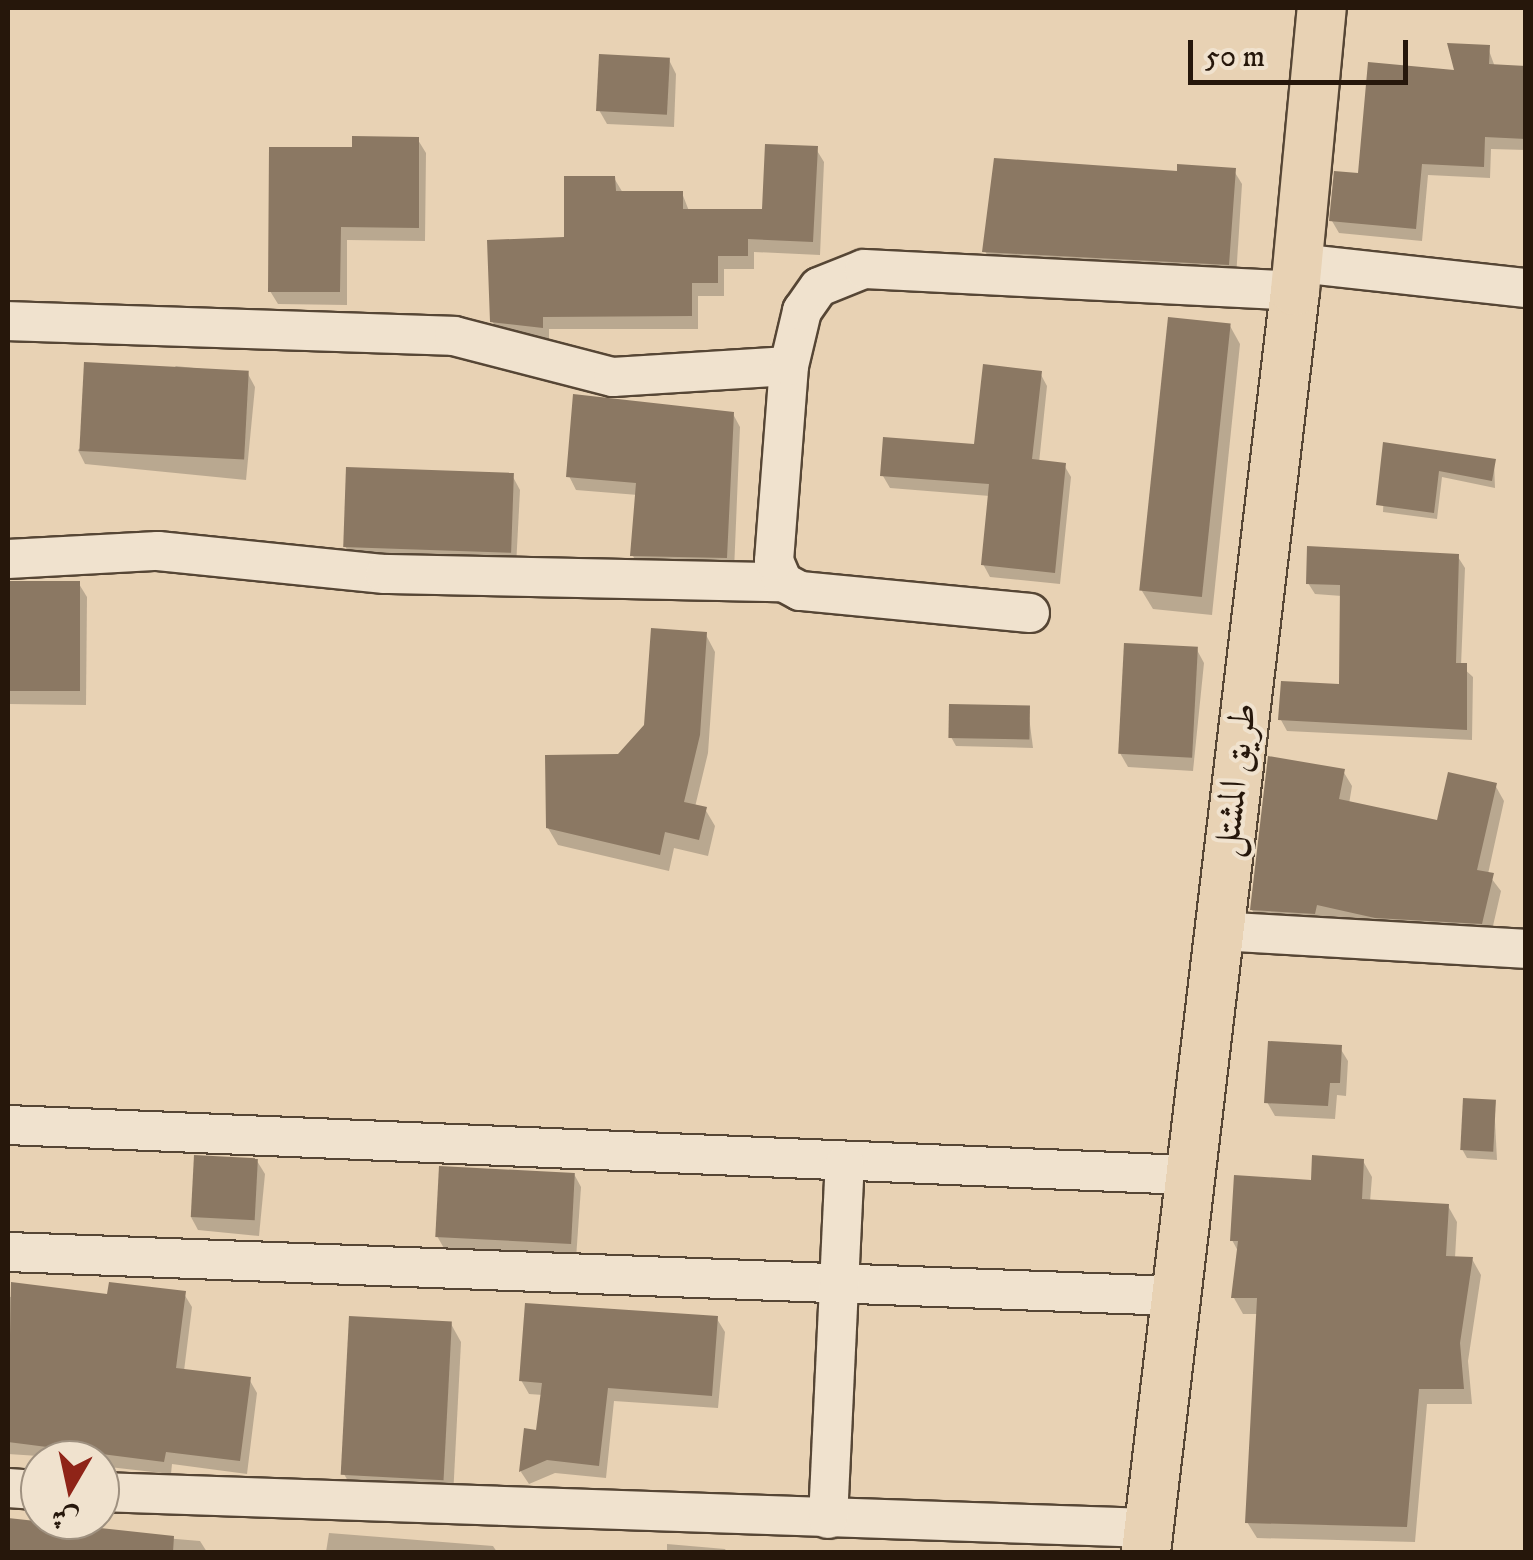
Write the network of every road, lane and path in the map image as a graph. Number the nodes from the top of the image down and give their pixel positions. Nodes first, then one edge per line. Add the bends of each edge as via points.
1 (1322, 8) edge
2 (1297, 277) junction
3 (1526, 288) edge
4 (8, 321) edge
5 (789, 366) junction
6 (8, 558) edge
7 (783, 582) junction
8 (1030, 613) dead end
9 (1217, 931) junction
10 (1526, 949) edge
11 (8, 1125) edge
12 (845, 1164) junction
13 (1187, 1176) junction
14 (8, 1252) edge
15 (840, 1286) junction
16 (1174, 1296) junction
17 (120, 1493) edge
18 (828, 1519) junction
19 (1147, 1540) edge

1 - 2 main road, طريق المشتل
2 - 3 street
2 - 5 street via 864,269 819,288 802,311
2 - 9 main road, طريق المشتل
4 - 5 street via 454,336 613,376
5 - 7 street via 774,561
6 - 7 street via 158,551 386,574
7 - 8 street via 800,592
9 - 10 street
9 - 13 main road, طريق المشتل
11 - 12 street
12 - 13 street
12 - 15 street
13 - 16 main road, طريق المشتل
14 - 15 street
15 - 16 street
15 - 18 street
16 - 19 main road, طريق المشتل
17 - 18 street
18 - 19 street

